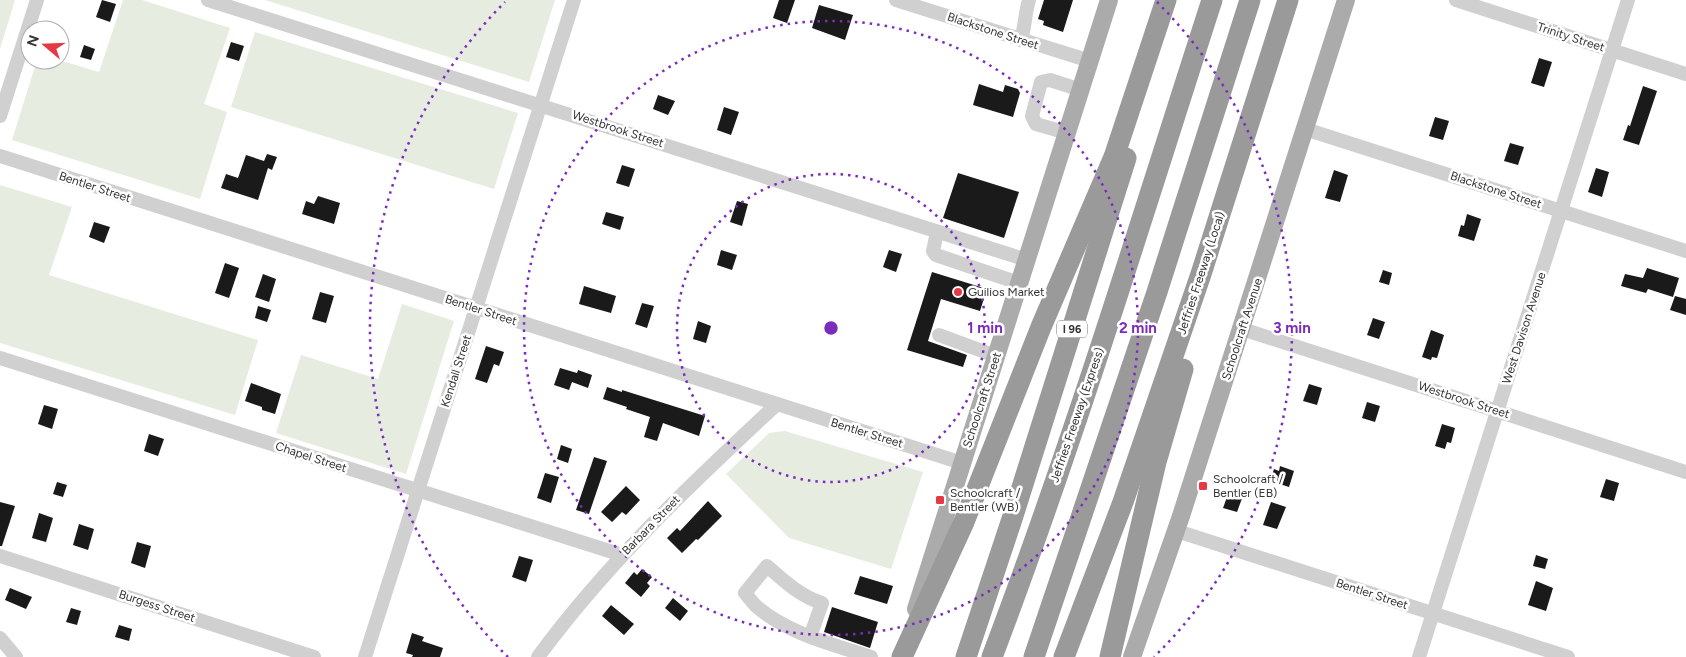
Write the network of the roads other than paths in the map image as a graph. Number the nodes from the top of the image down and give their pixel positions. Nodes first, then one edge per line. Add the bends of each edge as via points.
1 (37, 0) edge
2 (208, 0) edge
3 (574, 0) edge
4 (896, 0) edge
5 (1029, 0) edge
6 (1109, 0) edge
7 (1166, 0) edge
8 (1176, 0) edge
9 (1212, 0) edge
10 (1250, 0) edge
11 (1288, 0) edge
12 (1346, 0) edge
13 (1456, 0) edge
14 (1628, 0) edge
15 (1021, 40) junction
16 (1612, 50) junction
17 (1090, 61) junction
18 (1686, 74) edge
19 (1080, 90) junction
20 (540, 104) junction
21 (0, 116) edge
22 (1305, 129) junction
23 (1067, 133) junction
24 (0, 156) edge
25 (1233, 174) junction
26 (1561, 211) junction
27 (937, 232) junction
28 (1686, 252) edge
29 (1026, 260) junction
30 (1019, 283) junction
31 (476, 308) junction
32 (1242, 329) junction
33 (940, 335) dead end
34 (996, 356) junction
35 (0, 358) edge
36 (777, 404) junction
37 (1498, 411) junction
38 (962, 462) junction
39 (1686, 472) edge
40 (418, 490) junction
41 (1177, 531) junction
42 (622, 555) junction
43 (0, 556) edge
44 (1433, 614) junction
45 (812, 631) junction
46 (0, 638) edge
47 (16, 657) edge
48 (314, 657) edge
49 (366, 657) edge
50 (538, 657) edge
51 (871, 657) edge
52 (901, 657) edge
53 (966, 657) edge
54 (992, 657) edge
55 (1034, 657) edge
56 (1064, 657) edge
57 (1110, 657) edge
58 (1132, 657) edge
59 (1419, 657) edge
60 (1568, 657) edge

1 - 21 street
2 - 20 street, Westbrook Street
3 - 20 street, Kendall Street
4 - 15 street, Blackstone Street
5 - 15 street
6 - 17 main road, Schoolcraft Street
7 - 52 highway via 1114,157 1041,327 964,522
8 - 53 highway, I 96
9 - 54 highway, Jeffries Freeway (Express) / I 96 via 1099,352 1025,571
10 - 55 highway via 1157,292
11 - 25 highway, Jeffries Freeway (Local)
12 - 22 main road, Schoolcraft Avenue
13 - 16 street, Trinity Street
14 - 16 street, West Davison Avenue
15 - 17 street, Blackstone Street
16 - 18 street, Trinity Street
16 - 26 street, West Davison Avenue
17 - 19 main road, Schoolcraft Street
19 - 23 main road, Schoolcraft Street
19 - 23 street via 1050,80 1041,82 1032,116 1036,124
20 - 27 street, Westbrook Street
20 - 31 street, Kendall Street
22 - 26 street, Blackstone Street
22 - 32 main road, Schoolcraft Avenue
23 - 29 main road, Schoolcraft Street
24 - 31 street, Bentler Street
25 - 56 highway, Jeffries Freeway (Local) via 1123,502
25 - 57 highway via 1213,261 1156,462
26 - 28 street, Blackstone Street
26 - 37 street, West Davison Avenue
27 - 29 street, Westbrook Street
27 - 30 street via 933,251 936,254
29 - 30 main road, Schoolcraft Street
30 - 34 main road, Schoolcraft Street
31 - 36 street, Bentler Street
31 - 40 street, Kendall Street
32 - 37 street, Westbrook Street
32 - 41 main road, Schoolcraft Avenue
33 - 34 street
34 - 38 main road, Schoolcraft Street
35 - 40 street, Chapel Street
36 - 38 street, Bentler Street
36 - 42 street, Barbara Street via 696,479
37 - 39 street, Westbrook Street
37 - 44 street, West Davison Avenue
38 - 52 main road, Schoolcraft Street
40 - 42 street, Chapel Street
40 - 49 street, Kendall Street
41 - 44 street, Bentler Street
41 - 58 main road, Schoolcraft Avenue
42 - 50 street, Barbara Street
43 - 48 street, Burgess Street
44 - 59 street, West Davison Avenue
44 - 60 street, Bentler Street
45 - 45 street via 780,622 757,607 744,593 767,566 788,584 822,603
45 - 51 street
46 - 47 street

